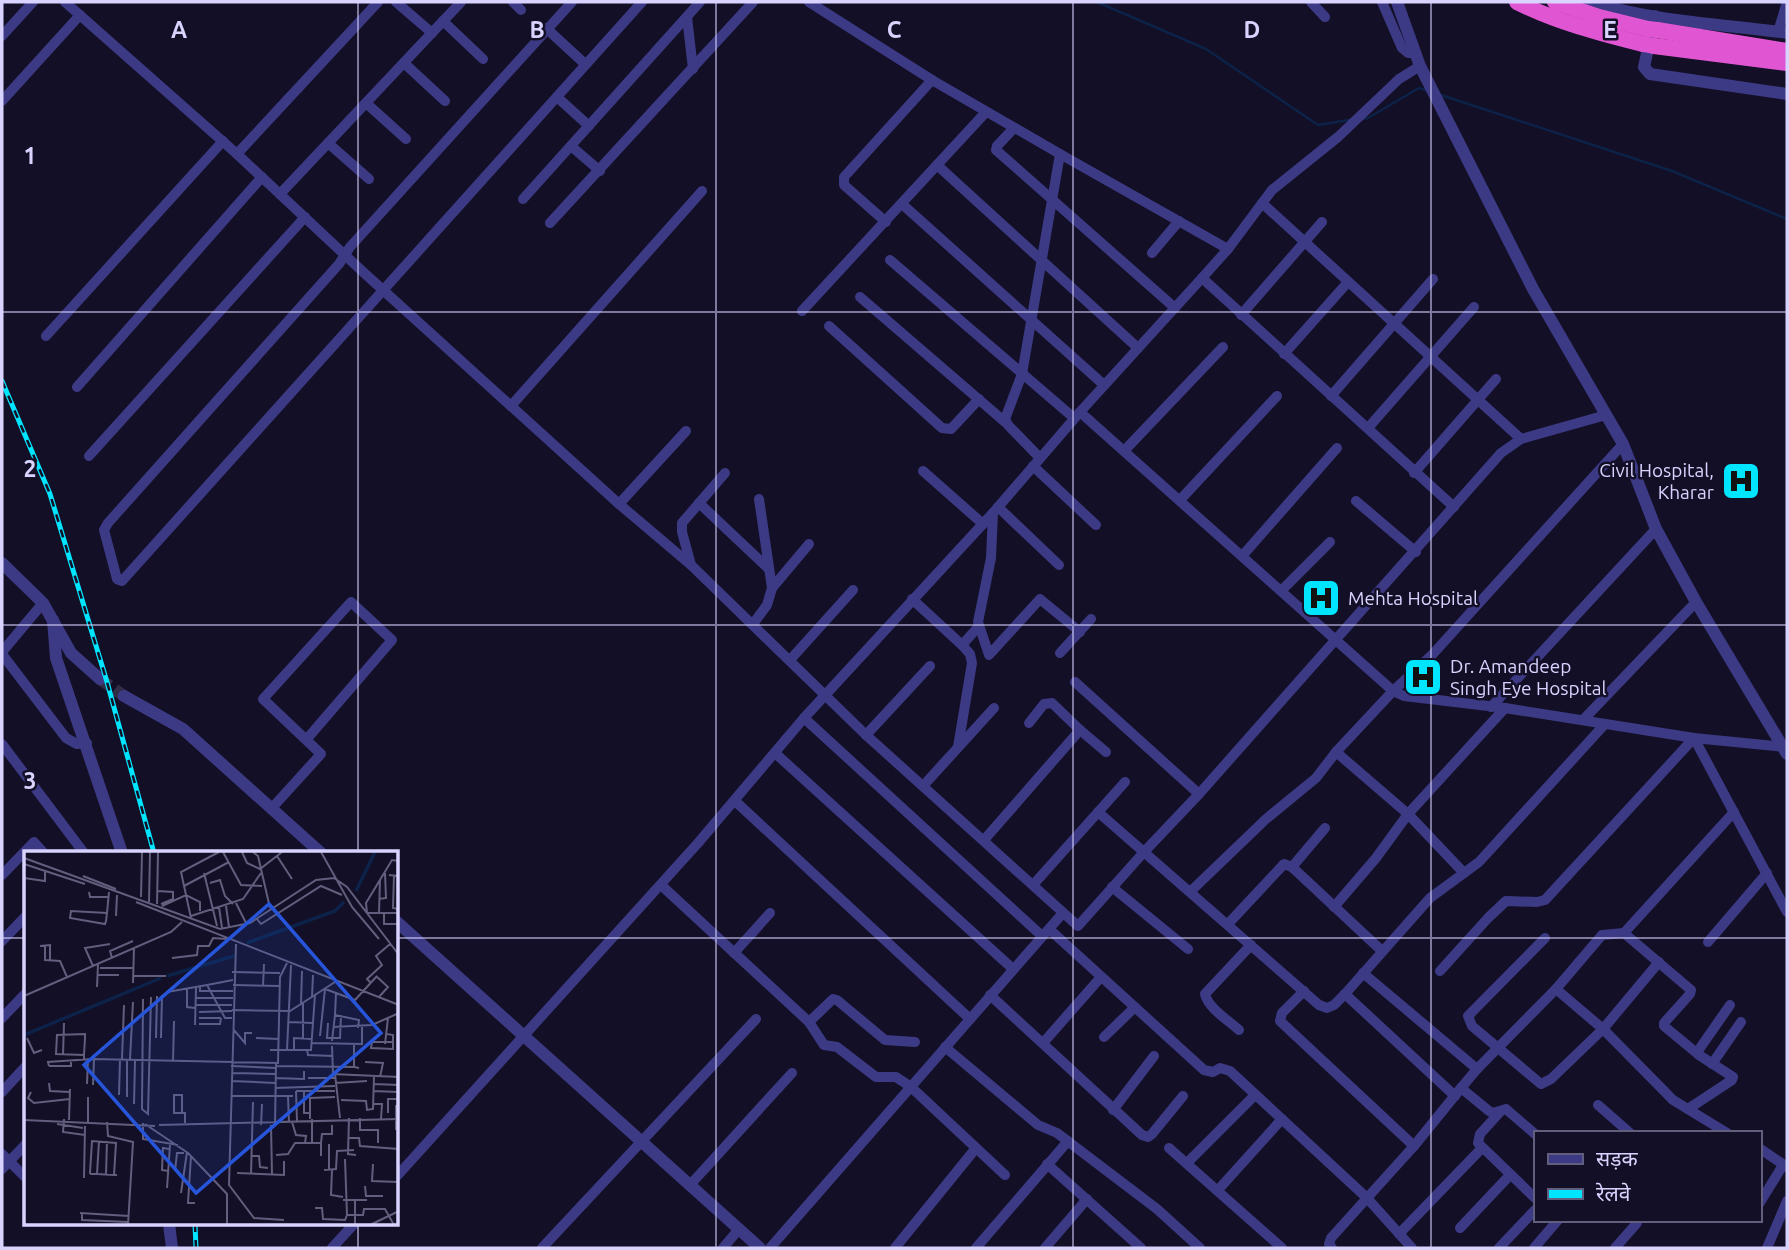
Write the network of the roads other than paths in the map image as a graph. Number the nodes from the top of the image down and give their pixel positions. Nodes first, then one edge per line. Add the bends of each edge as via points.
1 (33, 2) edge
2 (65, 2) edge
3 (378, 2) edge
4 (397, 2) edge
5 (461, 2) edge
6 (513, 2) edge
7 (572, 2) edge
8 (642, 2) edge
9 (700, 2) edge
10 (753, 2) edge
11 (809, 2) edge
12 (1311, 2) edge
13 (1382, 2) edge
14 (1397, 2) edge
15 (1517, 2) edge
16 (1555, 2) edge
17 (1591, 2) edge
18 (1787, 2) edge
19 (521, 10) dead end
20 (80, 15) junction
21 (687, 17) junction
22 (1325, 17) dead end
23 (443, 21) junction
24 (546, 28) junction
25 (1782, 32) edge
26 (432, 33) junction
27 (1651, 33) junction
28 (2, 36) edge
29 (1787, 51) edge
30 (1415, 53) junction
31 (484, 59) dead end
32 (404, 63) junction
33 (1787, 63) edge
34 (585, 64) junction
35 (1420, 66) junction
36 (693, 69) junction
37 (932, 80) junction
38 (1787, 94) edge
39 (557, 97) junction
40 (2, 101) edge
41 (445, 101) dead end
42 (366, 103) junction
43 (986, 112) junction
44 (590, 126) junction
45 (1014, 128) junction
46 (406, 139) dead end
47 (223, 142) junction
48 (328, 143) junction
49 (571, 146) junction
50 (237, 154) junction
51 (1060, 154) junction
52 (937, 166) junction
53 (600, 171) junction
54 (262, 177) junction
55 (369, 179) dead end
56 (702, 191) dead end
57 (279, 194) junction
58 (1052, 198) junction
59 (523, 199) dead end
60 (1262, 203) junction
61 (902, 204) junction
62 (304, 217) junction
63 (1179, 221) junction
64 (886, 222) junction
65 (1322, 222) dead end
66 (550, 223) dead end
67 (1304, 243) junction
68 (1228, 249) junction
69 (1152, 253) dead end
70 (344, 254) junction
71 (890, 260) dead end
72 (1041, 261) junction
73 (1202, 278) junction
74 (1433, 279) dead end
75 (1348, 282) junction
76 (383, 289) junction
77 (860, 297) dead end
78 (1474, 307) dead end
79 (1175, 308) junction
80 (802, 311) dead end
81 (1241, 315) junction
82 (1031, 320) junction
83 (1395, 323) junction
84 (829, 326) dead end
85 (46, 336) dead end
86 (1223, 347) dead end
87 (1138, 348) junction
88 (1284, 354) junction
89 (1430, 357) junction
90 (1022, 374) junction
91 (1496, 379) dead end
92 (1104, 385) junction
93 (77, 387) dead end
94 (1277, 396) dead end
95 (1331, 396) junction
96 (979, 399) junction
97 (1477, 401) junction
98 (511, 406) junction
99 (1077, 415) junction
100 (1606, 415) junction
101 (1005, 422) junction
102 (1368, 428) junction
103 (685, 431) dead end
104 (1521, 439) junction
105 (1623, 444) junction
106 (1337, 448) dead end
107 (1124, 451) junction
108 (89, 456) dead end
109 (1037, 462) junction
110 (923, 471) dead end
111 (725, 473) dead end
112 (1413, 473) junction
113 (759, 499) dead end
114 (1180, 500) junction
115 (1356, 501) dead end
116 (698, 503) junction
117 (619, 504) junction
118 (1454, 508) junction
119 (995, 510) junction
120 (983, 524) junction
121 (1096, 525) dead end
122 (1656, 528) junction
123 (1330, 542) dead end
124 (809, 544) dead end
125 (1416, 552) junction
126 (1242, 555) junction
127 (691, 565) junction
128 (1059, 565) dead end
129 (4, 569) edge
130 (769, 569) junction
131 (772, 588) junction
132 (853, 590) dead end
133 (1282, 590) junction
134 (912, 599) junction
135 (1696, 602) junction
136 (43, 603) junction
137 (1091, 619) dead end
138 (53, 620) junction
139 (752, 624) junction
140 (979, 626) junction
141 (1080, 632) junction
142 (1338, 640) junction
143 (962, 645) junction
144 (2, 653) edge
145 (1060, 653) dead end
146 (989, 655) junction
147 (790, 660) junction
148 (930, 666) dead end
149 (971, 675) junction
150 (100, 679) tunnel mouth
151 (1075, 682) dead end
152 (1393, 691) junction
153 (825, 695) junction
154 (124, 696) tunnel mouth
155 (1491, 707) junction
156 (994, 708) dead end
157 (1505, 708) junction
158 (804, 718) junction
159 (1583, 720) junction
160 (1029, 723) dead end
161 (1605, 724) junction
162 (1080, 730) junction
163 (866, 735) junction
164 (1694, 738) junction
165 (306, 740) junction
166 (87, 743) junction
167 (2, 744) edge
168 (958, 747) junction
169 (1785, 750) edge
170 (1106, 752) dead end
171 (1336, 752) junction
172 (775, 753) junction
173 (1125, 782) dead end
174 (923, 786) junction
175 (1199, 794) junction
176 (735, 801) junction
177 (272, 808) junction
178 (1098, 812) junction
179 (1734, 812) junction
180 (1408, 814) junction
181 (1325, 828) dead end
182 (984, 840) junction
183 (25, 851) edge
184 (42, 851) edge
185 (82, 851) edge
186 (121, 851) edge
187 (319, 851) edge
188 (24, 852) edge
189 (1144, 852) junction
190 (1292, 867) junction
191 (1464, 873) junction
192 (1766, 873) junction
193 (2, 875) edge
194 (661, 884) junction
195 (1033, 886) junction
196 (1112, 887) junction
197 (1191, 891) junction
198 (1334, 906) junction
199 (1787, 912) edge
200 (770, 913) dead end
201 (1062, 914) junction
202 (24, 918) edge
203 (399, 924) edge
204 (1228, 924) junction
205 (1046, 932) junction
206 (1625, 933) junction
207 (1545, 938) dead end
208 (2, 941) edge
209 (1708, 942) dead end
210 (1251, 944) junction
211 (1188, 949) dead end
212 (1382, 951) junction
213 (734, 953) junction
214 (1659, 962) junction
215 (1013, 969) junction
216 (1440, 971) dead end
217 (1363, 973) junction
218 (1101, 977) junction
219 (1556, 989) junction
220 (1304, 991) junction
221 (1345, 994) junction
222 (24, 995) edge
223 (990, 995) junction
224 (1730, 1005) dead end
225 (1135, 1007) junction
226 (2, 1018) edge
227 (756, 1019) dead end
228 (970, 1019) junction
229 (809, 1022) junction
230 (1741, 1022) dead end
231 (1603, 1029) junction
232 (1239, 1030) dead end
233 (524, 1036) junction
234 (1104, 1037) dead end
235 (915, 1042) dead end
236 (1043, 1043) junction
237 (945, 1047) junction
238 (1498, 1049) junction
239 (1699, 1055) junction
240 (1154, 1056) dead end
241 (1713, 1064) junction
242 (24, 1068) edge
243 (1478, 1069) junction
244 (792, 1073) dead end
245 (911, 1087) junction
246 (2, 1092) edge
247 (1458, 1092) junction
248 (1255, 1095) junction
249 (1183, 1096) dead end
250 (1598, 1105) dead end
251 (1688, 1109) junction
252 (1114, 1110) junction
253 (1502, 1110) junction
254 (1282, 1119) junction
255 (1628, 1131) edge
256 (1719, 1131) edge
257 (1534, 1133) edge
258 (640, 1141) junction
259 (1069, 1141) junction
260 (24, 1146) edge
261 (1414, 1146) junction
262 (976, 1148) junction
263 (1169, 1148) dead end
264 (1482, 1148) junction
265 (1761, 1150) edge
266 (4, 1162) edge
267 (1187, 1163) junction
268 (1047, 1164) junction
269 (1785, 1166) edge
270 (399, 1174) edge
271 (1005, 1175) dead end
272 (1510, 1175) junction
273 (24, 1177) edge
274 (690, 1185) junction
275 (1217, 1190) junction
276 (1534, 1197) edge
277 (1367, 1198) junction
278 (1087, 1199) junction
279 (1761, 1201) edge
280 (1787, 1201) edge
281 (1534, 1211) edge
282 (1556, 1222) edge
283 (1635, 1222) edge
284 (169, 1226) edge
285 (352, 1226) edge
286 (1460, 1228) dead end
287 (739, 1229) junction
288 (1399, 1234) junction
289 (172, 1248) edge
290 (332, 1248) edge
291 (542, 1248) edge
292 (723, 1248) edge
293 (760, 1248) edge
294 (770, 1248) edge
295 (895, 1248) edge
296 (976, 1248) edge
297 (1045, 1248) edge
298 (1141, 1248) edge
299 (1200, 1248) edge
300 (1282, 1248) edge
301 (1332, 1248) edge
302 (1412, 1248) edge
303 (1499, 1248) edge
304 (1534, 1248) edge
305 (1615, 1248) edge
306 (1767, 1248) edge

1 - 28 street
2 - 20 street
3 - 50 street
4 - 26 street
5 - 23 street
6 - 19 street
7 - 24 street
8 - 34 street
9 - 21 street
10 - 36 street
11 - 37 street
12 - 22 street
13 - 30 street via 1402,48
14 - 30 street
15 - 27 highway via 1578,27
16 - 27 highway
17 - 27 street via 1617,10
18 - 25 street
20 - 40 street
20 - 47 street
21 - 36 street
21 - 44 street
23 - 26 street
23 - 31 street
24 - 34 street
24 - 70 street
25 - 27 street via 1703,24
26 - 32 street
27 - 29 highway
27 - 33 highway
27 - 38 street via 1644,67 1650,74
30 - 35 street
32 - 41 street
32 - 42 street
34 - 39 street
35 - 60 street via 1279,183
35 - 100 street via 1533,289
36 - 53 street
37 - 43 street
37 - 64 street via 844,177 844,185
39 - 44 street
39 - 76 street
42 - 46 street
42 - 48 street
43 - 45 street
43 - 52 street
44 - 49 street
45 - 51 street
45 - 58 street via 996,150
47 - 50 street
47 - 85 street
48 - 55 street
48 - 57 street
49 - 53 street
49 - 59 street
50 - 54 street
51 - 58 street
51 - 63 street
52 - 61 street
52 - 72 street
53 - 66 street
54 - 57 street
54 - 93 street
56 - 98 street
57 - 62 street
58 - 72 street
58 - 79 street
60 - 67 street
60 - 68 street
61 - 64 street
61 - 82 street
62 - 70 street
62 - 108 street
63 - 68 street
63 - 69 street
64 - 80 street
65 - 67 street
67 - 75 street
67 - 81 street
68 - 73 street
70 - 76 street
70 - 76 street via 108,523 104,530 117,579 122,581
71 - 90 street
72 - 82 street
72 - 87 street
73 - 79 street
73 - 81 street
74 - 83 street
75 - 83 street
75 - 88 street
76 - 98 street
77 - 96 street
78 - 89 street
79 - 87 street
81 - 88 street
82 - 90 street
82 - 92 street
83 - 89 street
83 - 95 street
84 - 96 street via 942,428 951,429
86 - 107 street
87 - 92 street
88 - 95 street
89 - 97 street
89 - 102 street
90 - 99 street
90 - 101 street
91 - 97 street
92 - 99 street
94 - 114 street
95 - 102 street
96 - 101 street
97 - 104 street
97 - 112 street
98 - 117 street
99 - 107 street
99 - 109 street
100 - 104 street
100 - 105 street
101 - 109 street
102 - 112 street
103 - 117 street
104 - 118 street via 1501,453
105 - 122 street
105 - 152 street via 1432,655
106 - 126 street
107 - 114 street
109 - 119 street
109 - 121 street
110 - 120 street
111 - 116 street
112 - 118 street
113 - 130 street
114 - 126 street
115 - 125 street
116 - 127 street via 682,523
116 - 130 street
117 - 127 street
118 - 125 street
119 - 120 street
119 - 128 street
119 - 140 street
120 - 134 street
122 - 135 street
122 - 155 street
123 - 133 street
124 - 131 street
125 - 142 street
126 - 133 street
127 - 139 street
129 - 136 street
130 - 131 street
131 - 139 street via 767,605
132 - 147 street
133 - 142 street
134 - 143 street
134 - 153 street
135 - 159 street
135 - 169 street
136 - 138 street
136 - 144 street
137 - 141 street
138 - 150 street via 71,653
138 - 166 street via 56,658
139 - 147 street
140 - 143 street
140 - 146 street
141 - 145 street
141 - 146 street via 1040,599
142 - 152 street
142 - 175 street
143 - 149 street via 971,658
144 - 166 street via 66,738
146 - 149 street
147 - 153 street
148 - 163 street
149 - 168 street
151 - 175 street
152 - 155 street
152 - 171 street
153 - 158 street
153 - 163 street
154 - 177 street via 183,729
155 - 157 street
156 - 168 street
157 - 159 street
157 - 180 street
158 - 172 street
158 - 205 street
159 - 161 street
160 - 162 street via 1048,702
161 - 164 street
161 - 191 street
162 - 170 street
162 - 182 street
163 - 174 street
164 - 169 street
164 - 179 street
164 - 216 street via 1545,900 1506,901
165 - 165 street via 263,699 351,601 393,640
165 - 177 street via 321,754
166 - 186 street
167 - 185 street
168 - 174 street
171 - 180 street
171 - 197 street via 1306,788 1266,819
172 - 176 street
172 - 215 street
173 - 178 street
174 - 182 street
175 - 189 street
176 - 194 street
176 - 228 street
177 - 187 street
178 - 189 street
178 - 195 street
179 - 192 street
179 - 206 street
180 - 191 street
180 - 198 street
181 - 190 street
182 - 195 street
183 - 184 street via 34,842
188 - 193 street
189 - 196 street
189 - 197 street
190 - 198 street
190 - 204 street via 1280,866
191 - 212 street via 1430,898
192 - 199 street
192 - 209 street
194 - 213 street
194 - 233 street
195 - 201 street
196 - 201 street via 1077,926
196 - 211 street
197 - 204 street
198 - 212 street
200 - 213 street
201 - 205 street
202 - 208 street
203 - 233 street
204 - 210 street
205 - 215 street
205 - 218 street
206 - 214 street
206 - 219 street via 1602,935
207 - 238 street via 1468,1016 1472,1026
210 - 220 street
210 - 232 street via 1205,993 1210,1005
212 - 217 street
213 - 229 street
214 - 231 street
214 - 239 street via 1691,992 1663,1025
215 - 223 street
217 - 221 street
217 - 243 street
218 - 225 street
218 - 236 street
219 - 231 street
219 - 238 street
220 - 221 street via 1327,1008
220 - 261 street via 1280,1021
221 - 247 street
222 - 226 street
223 - 228 street
223 - 236 street
224 - 239 street
225 - 234 street
225 - 248 street via 1204,1070 1225,1068
227 - 258 street
228 - 237 street
229 - 235 street via 833,999 884,1040
229 - 245 street via 824,1045 837,1047 876,1077 891,1076
230 - 241 street
231 - 238 street via 1541,1084
231 - 251 street via 1673,1100
233 - 258 street
233 - 270 street
236 - 252 street
237 - 245 street
237 - 259 street via 1038,1125
238 - 243 street
239 - 241 street
240 - 252 street
241 - 251 street via 1733,1079
242 - 246 street
243 - 247 street
244 - 274 street
245 - 262 street
245 - 294 street
247 - 253 street via 1493,1113
247 - 261 street
248 - 254 street
248 - 267 street
249 - 252 street via 1147,1137
250 - 255 street
251 - 256 street
253 - 257 street
253 - 264 street via 1480,1134
254 - 275 street
254 - 277 street
258 - 274 street
258 - 291 street
259 - 268 street
259 - 299 street
260 - 266 street
261 - 277 street
262 - 271 street
262 - 295 street
263 - 267 street
264 - 272 street
264 - 288 street
265 - 269 street
266 - 273 street
267 - 275 street
268 - 278 street
268 - 296 street
269 - 279 street
272 - 276 street
272 - 286 street
274 - 287 street
275 - 300 street
277 - 288 street
277 - 301 street via 1331,1238
278 - 297 street
278 - 298 street
280 - 306 street
281 - 303 street
282 - 304 street
283 - 305 street
284 - 289 street
285 - 290 street
287 - 292 street
287 - 293 street
288 - 302 street

